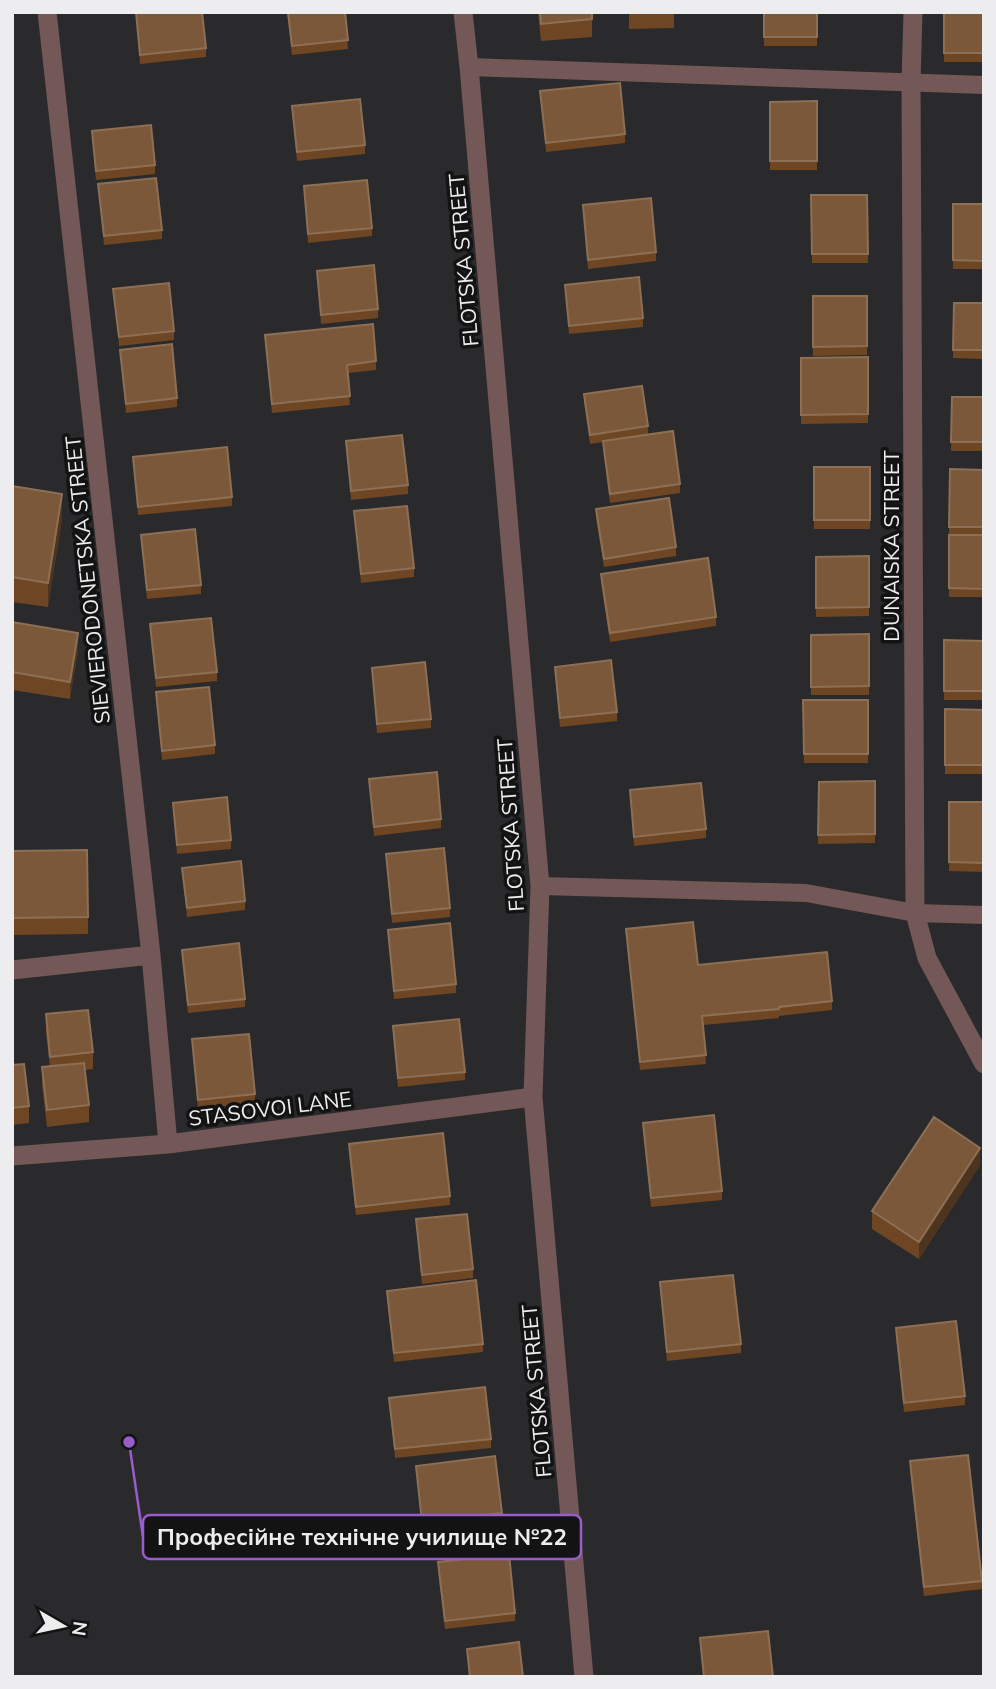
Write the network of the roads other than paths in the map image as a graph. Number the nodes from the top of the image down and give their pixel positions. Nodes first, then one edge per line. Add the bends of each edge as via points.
1 (47, 12) edge
2 (463, 12) edge
3 (913, 12) edge
4 (469, 67) junction
5 (911, 82) junction
6 (984, 85) edge
7 (540, 886) junction
8 (915, 913) junction
9 (984, 915) edge
10 (152, 956) junction
11 (12, 970) edge
12 (984, 1064) edge
13 (533, 1097) junction
14 (168, 1144) junction
15 (12, 1156) edge
16 (584, 1677) edge

1 - 10 street, SIEVIERODONETSKA STREET
2 - 4 street, FLOTSKA STREET
3 - 5 street, DUNAISKA STREET
4 - 5 lane
4 - 7 street, FLOTSKA STREET
5 - 6 lane
5 - 8 street, DUNAISKA STREET
7 - 8 lane via 806,893
7 - 13 street, FLOTSKA STREET
8 - 9 lane
8 - 12 street, DUNAISKA STREET via 927,958
10 - 11 street
10 - 14 street, SIEVIERODONETSKA STREET
13 - 14 street, STASOVOI LANE
13 - 16 street, FLOTSKA STREET
14 - 15 street, STASOVOI LANE

